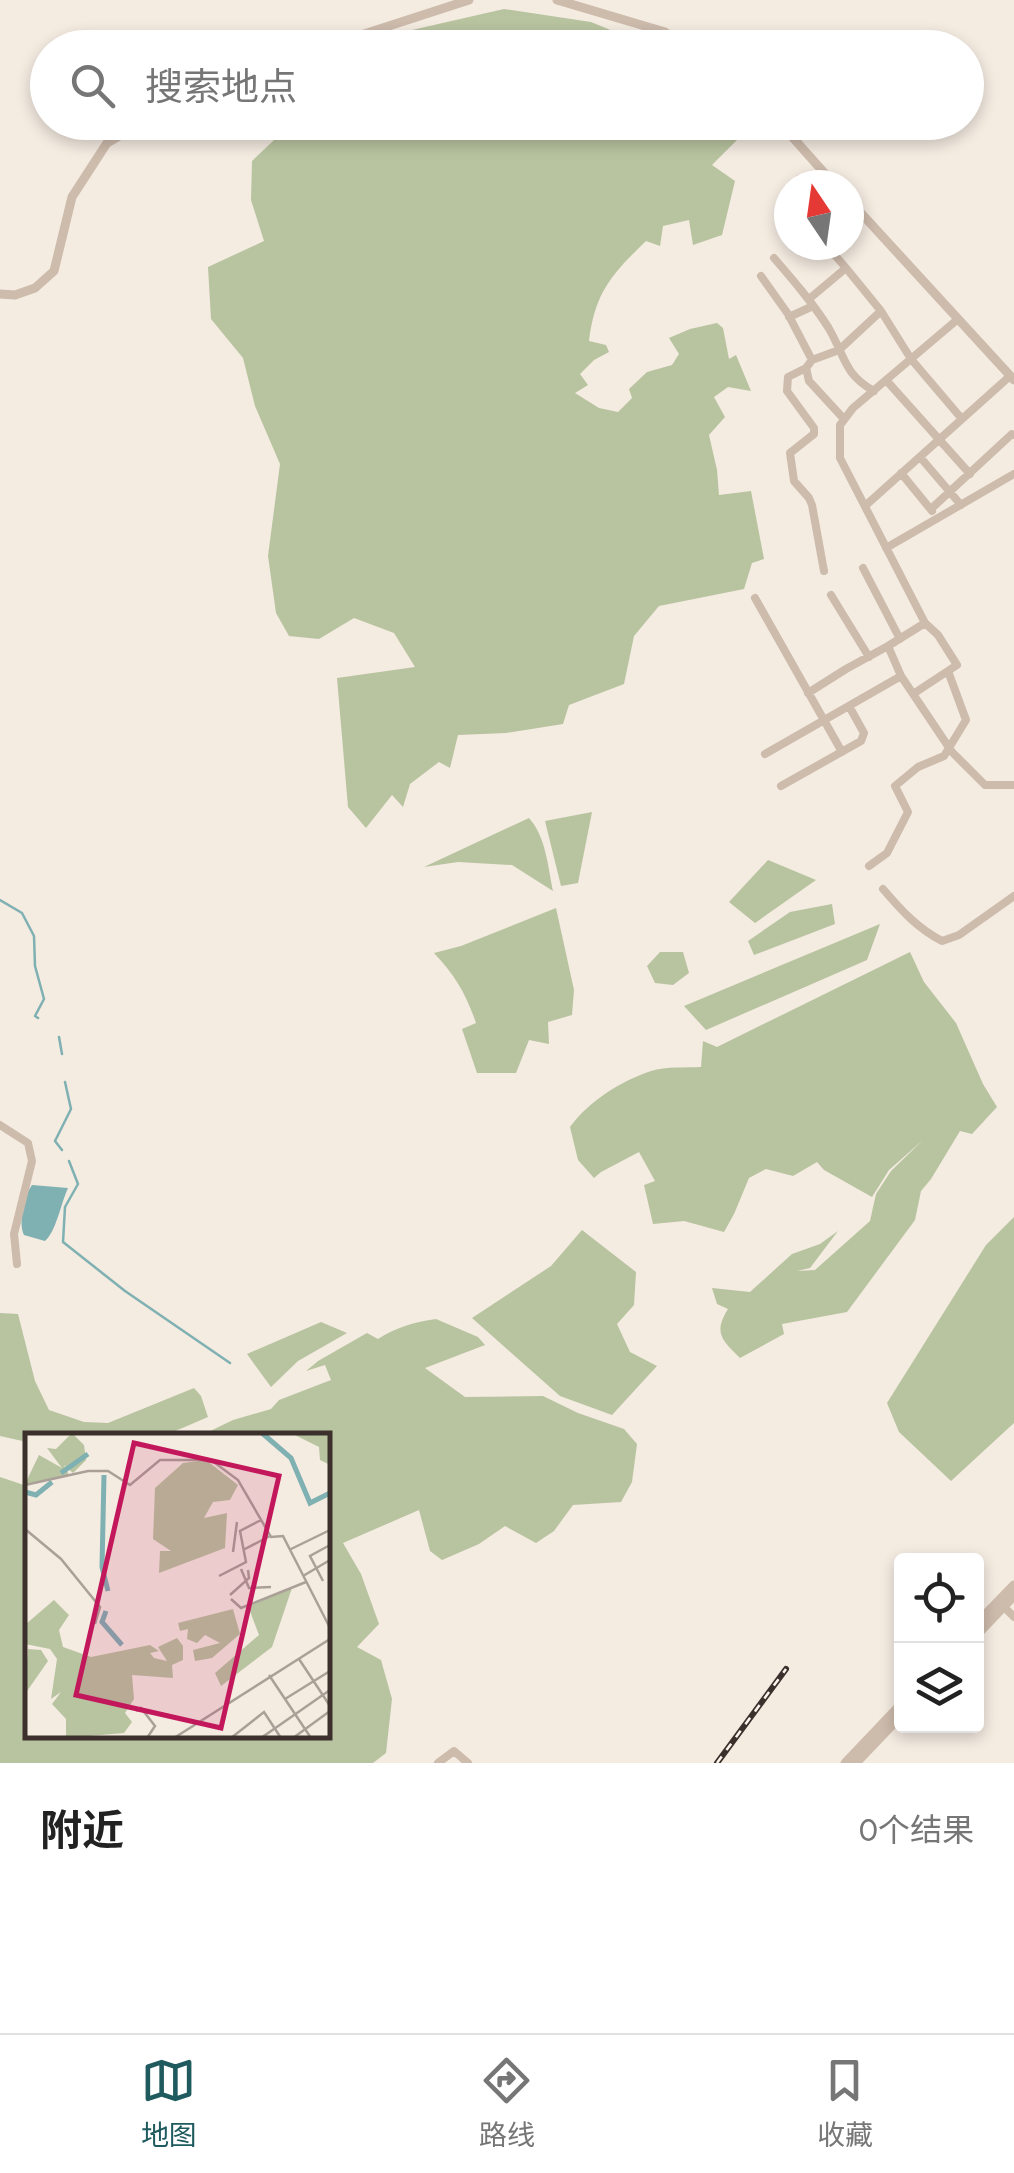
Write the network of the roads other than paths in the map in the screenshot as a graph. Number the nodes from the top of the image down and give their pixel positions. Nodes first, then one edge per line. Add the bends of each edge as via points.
1 (469, 0) edge
2 (556, 0) edge
3 (376, 30) edge
4 (657, 30) edge
5 (112, 140) edge
6 (796, 140) edge
7 (822, 170) edge
8 (864, 216) edge
9 (776, 260) edge
10 (839, 260) edge
11 (846, 268) junction
12 (761, 276) dead end
13 (0, 294) edge
14 (811, 302) junction
15 (881, 311) junction
16 (789, 317) junction
17 (958, 319) junction
18 (839, 350) junction
19 (911, 359) junction
20 (809, 364) junction
21 (1012, 378) edge
22 (886, 380) junction
23 (874, 391) junction
24 (844, 419) junction
25 (962, 419) junction
26 (1014, 435) edge
27 (938, 440) junction
28 (920, 456) junction
29 (901, 473) junction
30 (970, 474) junction
31 (1014, 474) edge
32 (951, 493) junction
33 (961, 504) junction
34 (865, 506) junction
35 (931, 509) junction
36 (938, 518) junction
37 (886, 548) junction
38 (863, 568) dead end
39 (824, 571) dead end
40 (831, 596) dead end
41 (756, 598) dead end
42 (925, 623) junction
43 (900, 638) junction
44 (888, 646) junction
45 (868, 657) junction
46 (948, 672) junction
47 (901, 676) junction
48 (808, 693) junction
49 (913, 694) junction
50 (849, 706) junction
51 (824, 721) junction
52 (949, 749) junction
53 (842, 752) junction
54 (766, 754) dead end
55 (781, 786) dead end
56 (1014, 786) edge
57 (869, 866) dead end
58 (883, 889) dead end
59 (1014, 896) edge
60 (0, 1125) edge
61 (17, 1264) dead end
62 (1014, 1584) edge
63 (1014, 1596) edge
64 (1004, 1607) junction
65 (984, 1616) edge
66 (1014, 1617) edge
67 (984, 1628) edge
68 (894, 1711) edge
69 (894, 1723) edge
70 (438, 1763) edge
71 (468, 1763) edge
72 (845, 1763) edge
73 (856, 1763) edge

1 - 3 street
2 - 4 street
5 - 13 street via 72,197 54,271 35,288
6 - 7 street
8 - 17 street
9 - 14 street
10 - 11 street
11 - 14 street
11 - 15 street
12 - 16 street
14 - 16 street
14 - 18 street
15 - 18 street
15 - 19 street
16 - 20 street
17 - 19 street
17 - 21 street
18 - 20 street
18 - 23 street via 857,381
19 - 22 street
19 - 25 street
20 - 24 street via 809,381
20 - 39 street via 788,378 787,390 814,434 790,454 794,482 810,498
21 - 25 street
22 - 23 street
22 - 27 street
23 - 24 street
24 - 34 street via 840,458
25 - 27 street
26 - 30 street
27 - 28 street
27 - 30 street
28 - 29 street
28 - 32 street
29 - 34 street
29 - 35 street
30 - 32 street
31 - 33 street
32 - 33 street
32 - 35 street
33 - 36 street
34 - 37 street
35 - 36 street
36 - 37 street
37 - 42 street
38 - 43 street
40 - 45 street
41 - 48 street
42 - 43 street
42 - 46 street via 957,666
43 - 44 street
44 - 45 street
44 - 47 street
45 - 48 street
46 - 49 street
46 - 52 street via 966,720
47 - 49 street
47 - 50 street
48 - 51 street
49 - 52 street
50 - 51 street
50 - 53 street via 864,733
51 - 53 street
51 - 54 street
52 - 56 street via 984,785
52 - 57 street via 895,786 908,812 887,853
53 - 55 street
58 - 59 street via 924,932 942,941
60 - 61 street via 28,1143 32,1160 14,1234
62 - 65 street
63 - 64 street
64 - 66 street
64 - 67 street
68 - 72 street
69 - 73 street
70 - 71 street via 454,1750

